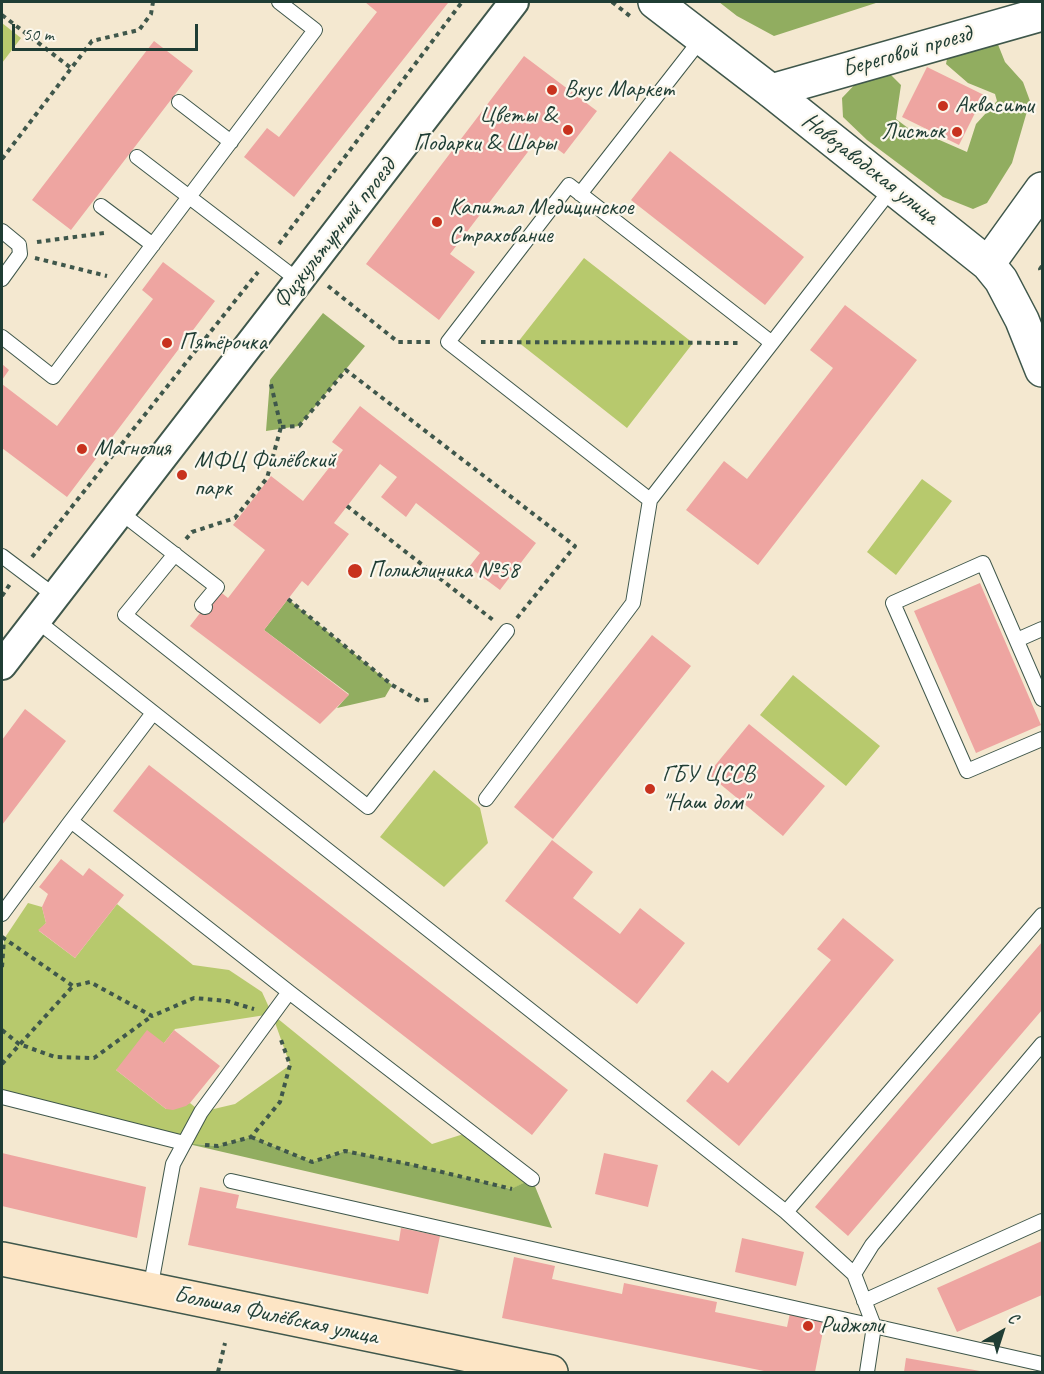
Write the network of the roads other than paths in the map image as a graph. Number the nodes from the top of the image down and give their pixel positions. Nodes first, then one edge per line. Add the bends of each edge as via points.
1 (279, 2) edge
2 (514, 2) edge
3 (655, 2) edge
4 (1042, 14) edge
5 (702, 38) junction
6 (771, 91) junction
7 (179, 102) dead end
8 (231, 142) junction
9 (137, 157) dead end
10 (893, 187) junction
11 (1042, 189) edge
12 (580, 194) junction
13 (189, 197) junction
14 (101, 206) dead end
15 (2, 231) edge
16 (153, 245) junction
17 (988, 264) junction
18 (2, 279) edge
19 (299, 281) junction
20 (2, 338) edge
21 (772, 343) junction
22 (1042, 370) edge
23 (650, 500) junction
24 (120, 512) junction
25 (175, 554) junction
26 (2, 556) edge
27 (54, 596) junction
28 (205, 607) dead end
29 (36, 620) junction
30 (1042, 629) edge
31 (507, 632) road end
32 (1017, 640) junction
33 (2, 665) edge
34 (1042, 699) edge
35 (153, 712) junction
36 (1042, 739) edge
37 (486, 799) dead end
38 (71, 821) junction
39 (2, 914) edge
40 (1042, 915) edge
41 (289, 992) junction
42 (1042, 1044) edge
43 (2, 1096) edge
44 (184, 1143) junction
45 (532, 1179) road end
46 (231, 1181) dead end
47 (786, 1212) junction
48 (1042, 1221) edge
49 (2, 1259) edge
50 (854, 1274) junction
51 (150, 1290) junction
52 (864, 1301) junction
53 (874, 1326) junction
54 (1042, 1364) edge
55 (551, 1372) edge
56 (867, 1372) edge

1 - 8 lane via 315,30
2 - 19 street, Физкультурный проезд
3 - 5 street, Новозаводская улица
4 - 6 street, Береговой проезд
5 - 6 street, Новозаводская улица
5 - 12 lane
6 - 10 street, Новозаводская улица
7 - 8 lane
8 - 13 lane
9 - 13 lane
10 - 17 street, Новозаводская улица
10 - 21 lane
11 - 17 street
12 - 21 lane
12 - 23 lane via 570,185 448,342
13 - 16 lane
13 - 19 lane
14 - 16 lane
15 - 18 lane via 20,250
16 - 20 lane via 53,377
17 - 22 street, Новозаводская улица via 1022,320
19 - 24 street, Физкультурный проезд
21 - 23 lane
23 - 37 lane via 633,603
24 - 25 lane
24 - 27 street, Физкультурный проезд
25 - 28 lane via 217,586 202,605
25 - 31 lane via 125,615 368,807
26 - 27 lane
27 - 29 street, Физкультурный проезд
29 - 33 street, Физкультурный проезд
29 - 35 lane
30 - 32 lane
32 - 34 lane
32 - 36 lane via 984,564 893,603 967,771
35 - 38 lane
35 - 47 lane
38 - 39 lane
38 - 41 lane
40 - 47 lane
41 - 44 lane via 201,1112
41 - 45 lane
42 - 50 lane via 872,1245
43 - 44 lane
44 - 51 lane via 173,1164
46 - 53 lane
47 - 50 lane
48 - 52 lane
49 - 51 main road, Большая Филёвская улица
50 - 52 lane
51 - 55 main road, Большая Филёвская улица
52 - 53 lane
53 - 54 lane
53 - 56 lane

